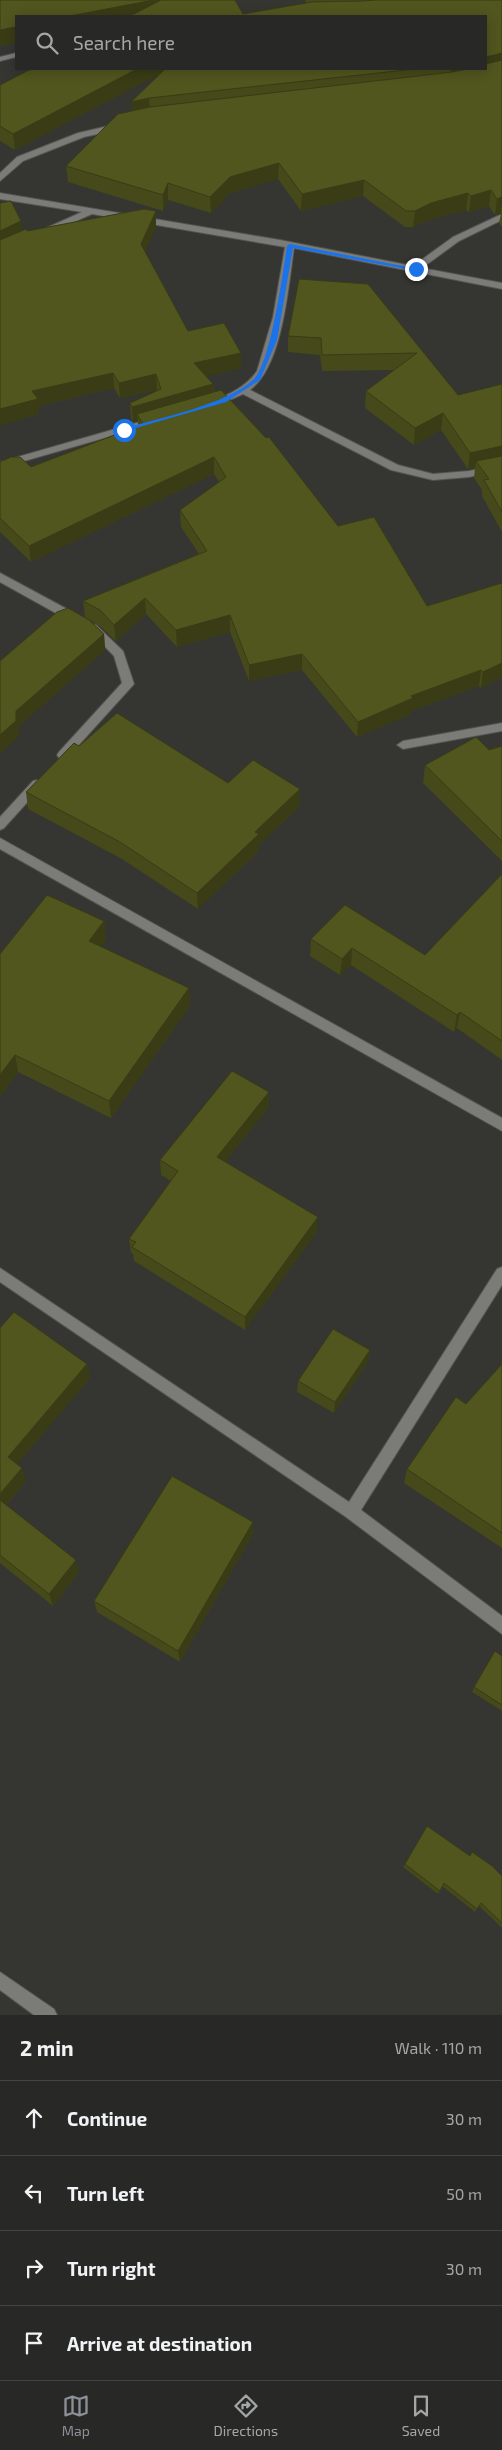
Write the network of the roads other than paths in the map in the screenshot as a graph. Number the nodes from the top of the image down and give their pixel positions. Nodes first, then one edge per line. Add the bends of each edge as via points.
1 (15, 54) edge
2 (0, 59) edge
3 (124, 125) edge
4 (0, 178) edge
5 (0, 196) edge
6 (90, 212) junction
7 (502, 217) edge
8 (36, 236) edge
9 (290, 246) junction
10 (416, 269) junction
11 (502, 286) edge
12 (241, 389) junction
13 (206, 406) edge
14 (160, 419) edge
15 (0, 465) edge
16 (502, 467) edge
17 (0, 577) edge
18 (502, 727) edge
19 (403, 745) dead end
20 (57, 762) edge
21 (44, 776) edge
22 (0, 825) edge
23 (0, 843) edge
24 (502, 1125) edge
25 (502, 1273) edge
26 (0, 1274) edge
27 (351, 1512) junction
28 (502, 1626) edge
29 (0, 1980) edge
30 (48, 2015) edge

1 - 2 street
3 - 4 street via 82,135 20,159
5 - 6 street
6 - 8 street
6 - 9 street
7 - 10 street via 456,239
9 - 10 street
9 - 12 street via 274,340 258,379
10 - 11 street
12 - 13 street
12 - 16 street via 395,468 434,478
14 - 15 street
17 - 20 street via 96,631 119,654 128,684
18 - 19 street
21 - 22 street
23 - 24 street
25 - 27 street
26 - 27 street
27 - 28 street
29 - 30 street

